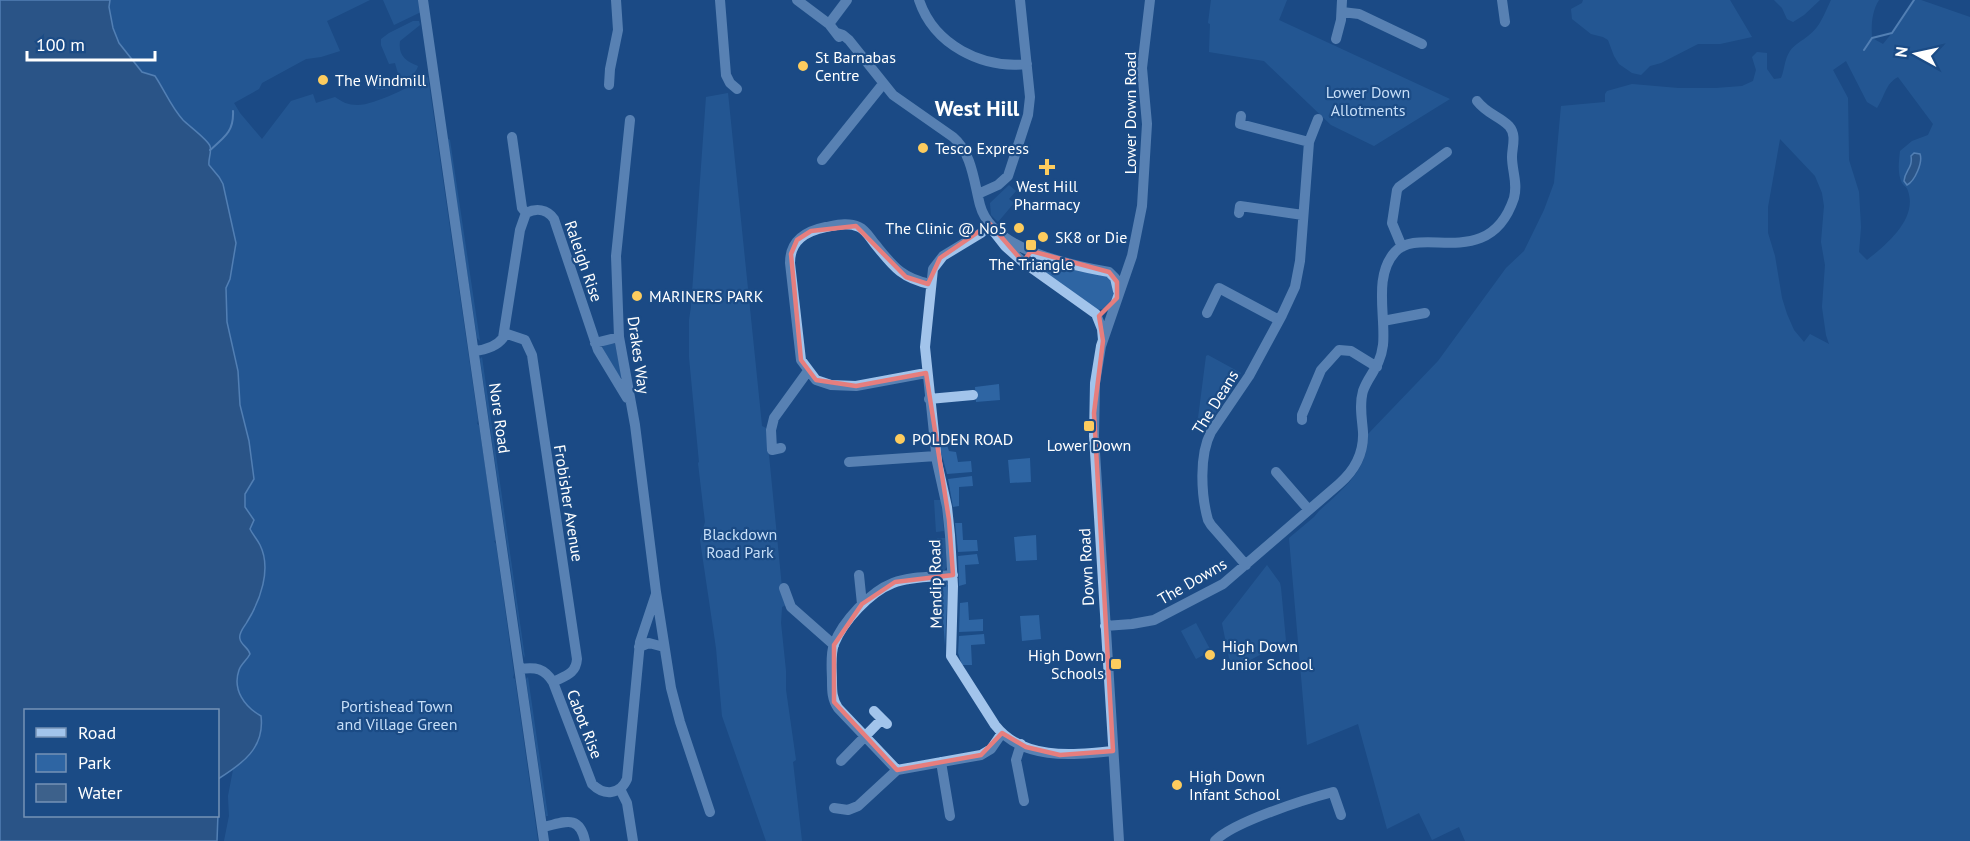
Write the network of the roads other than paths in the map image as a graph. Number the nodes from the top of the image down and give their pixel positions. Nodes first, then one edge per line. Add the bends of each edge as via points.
1 (423, 0) edge
2 (616, 0) edge
3 (720, 0) edge
4 (797, 0) edge
5 (847, 0) edge
6 (919, 0) edge
7 (1020, 0) edge
8 (1150, 0) edge
9 (1342, 0) edge
10 (1502, 0) edge
11 (1342, 12) junction
12 (1501, 17) dead end
13 (833, 29) junction
14 (1336, 39) dead end
15 (1419, 39) dead end
16 (1027, 64) junction
17 (622, 75) dead end
18 (883, 84) junction
19 (737, 89) dead end
20 (1479, 106) dead end
21 (1318, 119) dead end
22 (630, 120) dead end
23 (1240, 124) dead end
24 (512, 137) dead end
25 (1309, 142) junction
26 (1445, 157) dead end
27 (822, 160) dead end
28 (978, 194) junction
29 (1240, 206) dead end
30 (526, 213) junction
31 (1303, 215) junction
32 (991, 225) junction
33 (1402, 247) junction
34 (1031, 251) junction
35 (1132, 256) junction
36 (1023, 262) junction
37 (1109, 272) junction
38 (930, 284) junction
39 (1118, 296) junction
40 (1207, 313) dead end
41 (1096, 314) junction
42 (1421, 317) dead end
43 (1279, 320) junction
44 (1383, 321) junction
45 (504, 333) junction
46 (619, 337) junction
47 (1103, 340) junction
48 (595, 343) junction
49 (474, 351) junction
50 (1377, 367) junction
51 (808, 371) junction
52 (926, 373) junction
53 (973, 395) dead end
54 (929, 399) junction
55 (632, 409) junction
56 (1300, 415) dead end
57 (781, 448) dead end
58 (936, 456) junction
59 (849, 463) dead end
60 (1276, 472) dead end
61 (1309, 510) junction
62 (1246, 565) junction
63 (953, 575) junction
64 (859, 576) dead end
65 (784, 588) dead end
66 (656, 592) junction
67 (862, 604) junction
68 (1105, 626) junction
69 (834, 645) junction
70 (639, 647) junction
71 (664, 647) junction
72 (520, 669) junction
73 (553, 682) junction
74 (881, 718) dead end
75 (1002, 733) junction
76 (865, 736) junction
77 (1021, 744) junction
78 (1113, 750) junction
79 (842, 761) dead end
80 (941, 762) junction
81 (897, 770) junction
82 (620, 789) junction
83 (1024, 801) dead end
84 (834, 808) dead end
85 (710, 812) dead end
86 (1341, 815) dead end
87 (950, 816) dead end
88 (543, 828) junction
89 (635, 839) edge
90 (544, 841) edge
91 (585, 841) edge
92 (1119, 841) edge
93 (1215, 841) edge

1 - 49 street, Nore Road
2 - 17 street via 618,30 609,79
3 - 19 street via 726,75
4 - 13 street
5 - 13 street
6 - 16 street via 939,32 965,53 994,64
7 - 16 street
8 - 35 street, Lower Down Road via 1142,68 1147,124 1144,188
9 - 11 street
10 - 12 street
11 - 14 street
11 - 15 street via 1359,14
13 - 18 street via 849,40
16 - 28 street via 1030,102 1008,176
18 - 27 street
18 - 28 street via 899,101 960,145
20 - 33 street via 1512,131 1508,166 1516,178 1507,213 1493,229 1471,241
21 - 25 street, The Deans
22 - 46 street, Drakes Way via 616,250
23 - 25 street
24 - 30 street via 522,208
25 - 31 street, The Deans
26 - 33 street via 1395,183 1392,223
28 - 32 street
29 - 31 street
30 - 45 street
30 - 48 street, Raleigh Rise via 544,211 554,219
31 - 43 street, The Deans via 1299,273
32 - 34 street
32 - 36 street via 1003,244
32 - 38 street, Mendip Road via 940,258
33 - 44 street, The Downs via 1394,253 1385,272
34 - 36 street
34 - 37 street via 1060,262
35 - 37 street via 1122,269
35 - 39 street, Lower Down Road
36 - 41 street
37 - 39 street via 1117,282
38 - 51 street via 906,277 857,226 842,224 802,235 790,260 801,358
38 - 52 street, Mendip Road
39 - 41 street via 1108,310
39 - 47 street, Down Road
40 - 43 street via 1222,283
41 - 47 street
42 - 44 street
43 - 62 street, The Deans via 1249,376 1211,432 1203,456 1208,520
44 - 50 street, The Downs
45 - 49 street via 496,345
45 - 73 street, Frobisher Avenue via 524,340 532,355 577,659 572,673
46 - 48 street
46 - 55 street, Drakes Way
47 - 68 street, Down Road via 1095,383 1094,419
48 - 55 street, Raleigh Rise
49 - 72 street, Nore Road
50 - 56 street via 1344,348 1339,350 1322,368
50 - 61 street, The Downs via 1362,393 1363,437 1357,460 1347,477
51 - 52 street via 820,382 846,386
51 - 57 street via 772,422 772,450
52 - 54 street, Mendip Road
53 - 54 street
54 - 58 street, Mendip Road
55 - 66 street, Drakes Way
58 - 59 street
58 - 63 street, Mendip Road via 947,507
60 - 61 street
61 - 62 street, The Downs
62 - 68 street, The Downs via 1215,588 1154,620
63 - 67 street via 896,582
63 - 75 street, Mendip Road via 951,656
64 - 67 street
65 - 69 street via 791,607
66 - 70 street, Drakes Way
66 - 71 street, Drakes Way
67 - 69 street
68 - 78 street, Down Road
69 - 76 street via 834,702
70 - 71 street via 649,643
70 - 82 street, Cabot Rise via 627,779
71 - 85 street, Drakes Way via 677,712 705,783
72 - 73 street, Cabot Rise via 541,669
72 - 88 street, Nore Road
73 - 82 street, Cabot Rise via 592,784 604,792
74 - 76 street
75 - 77 street, Mendip Road
75 - 80 street via 985,754
76 - 79 street
76 - 81 street
77 - 78 street, Mendip Road via 1060,755
77 - 83 street via 1016,760
78 - 92 street, Down Road
80 - 81 street
80 - 87 street
81 - 84 street via 858,807
82 - 89 street
86 - 93 street via 1332,787 1226,832
88 - 90 street, Nore Road
88 - 91 street via 575,823

